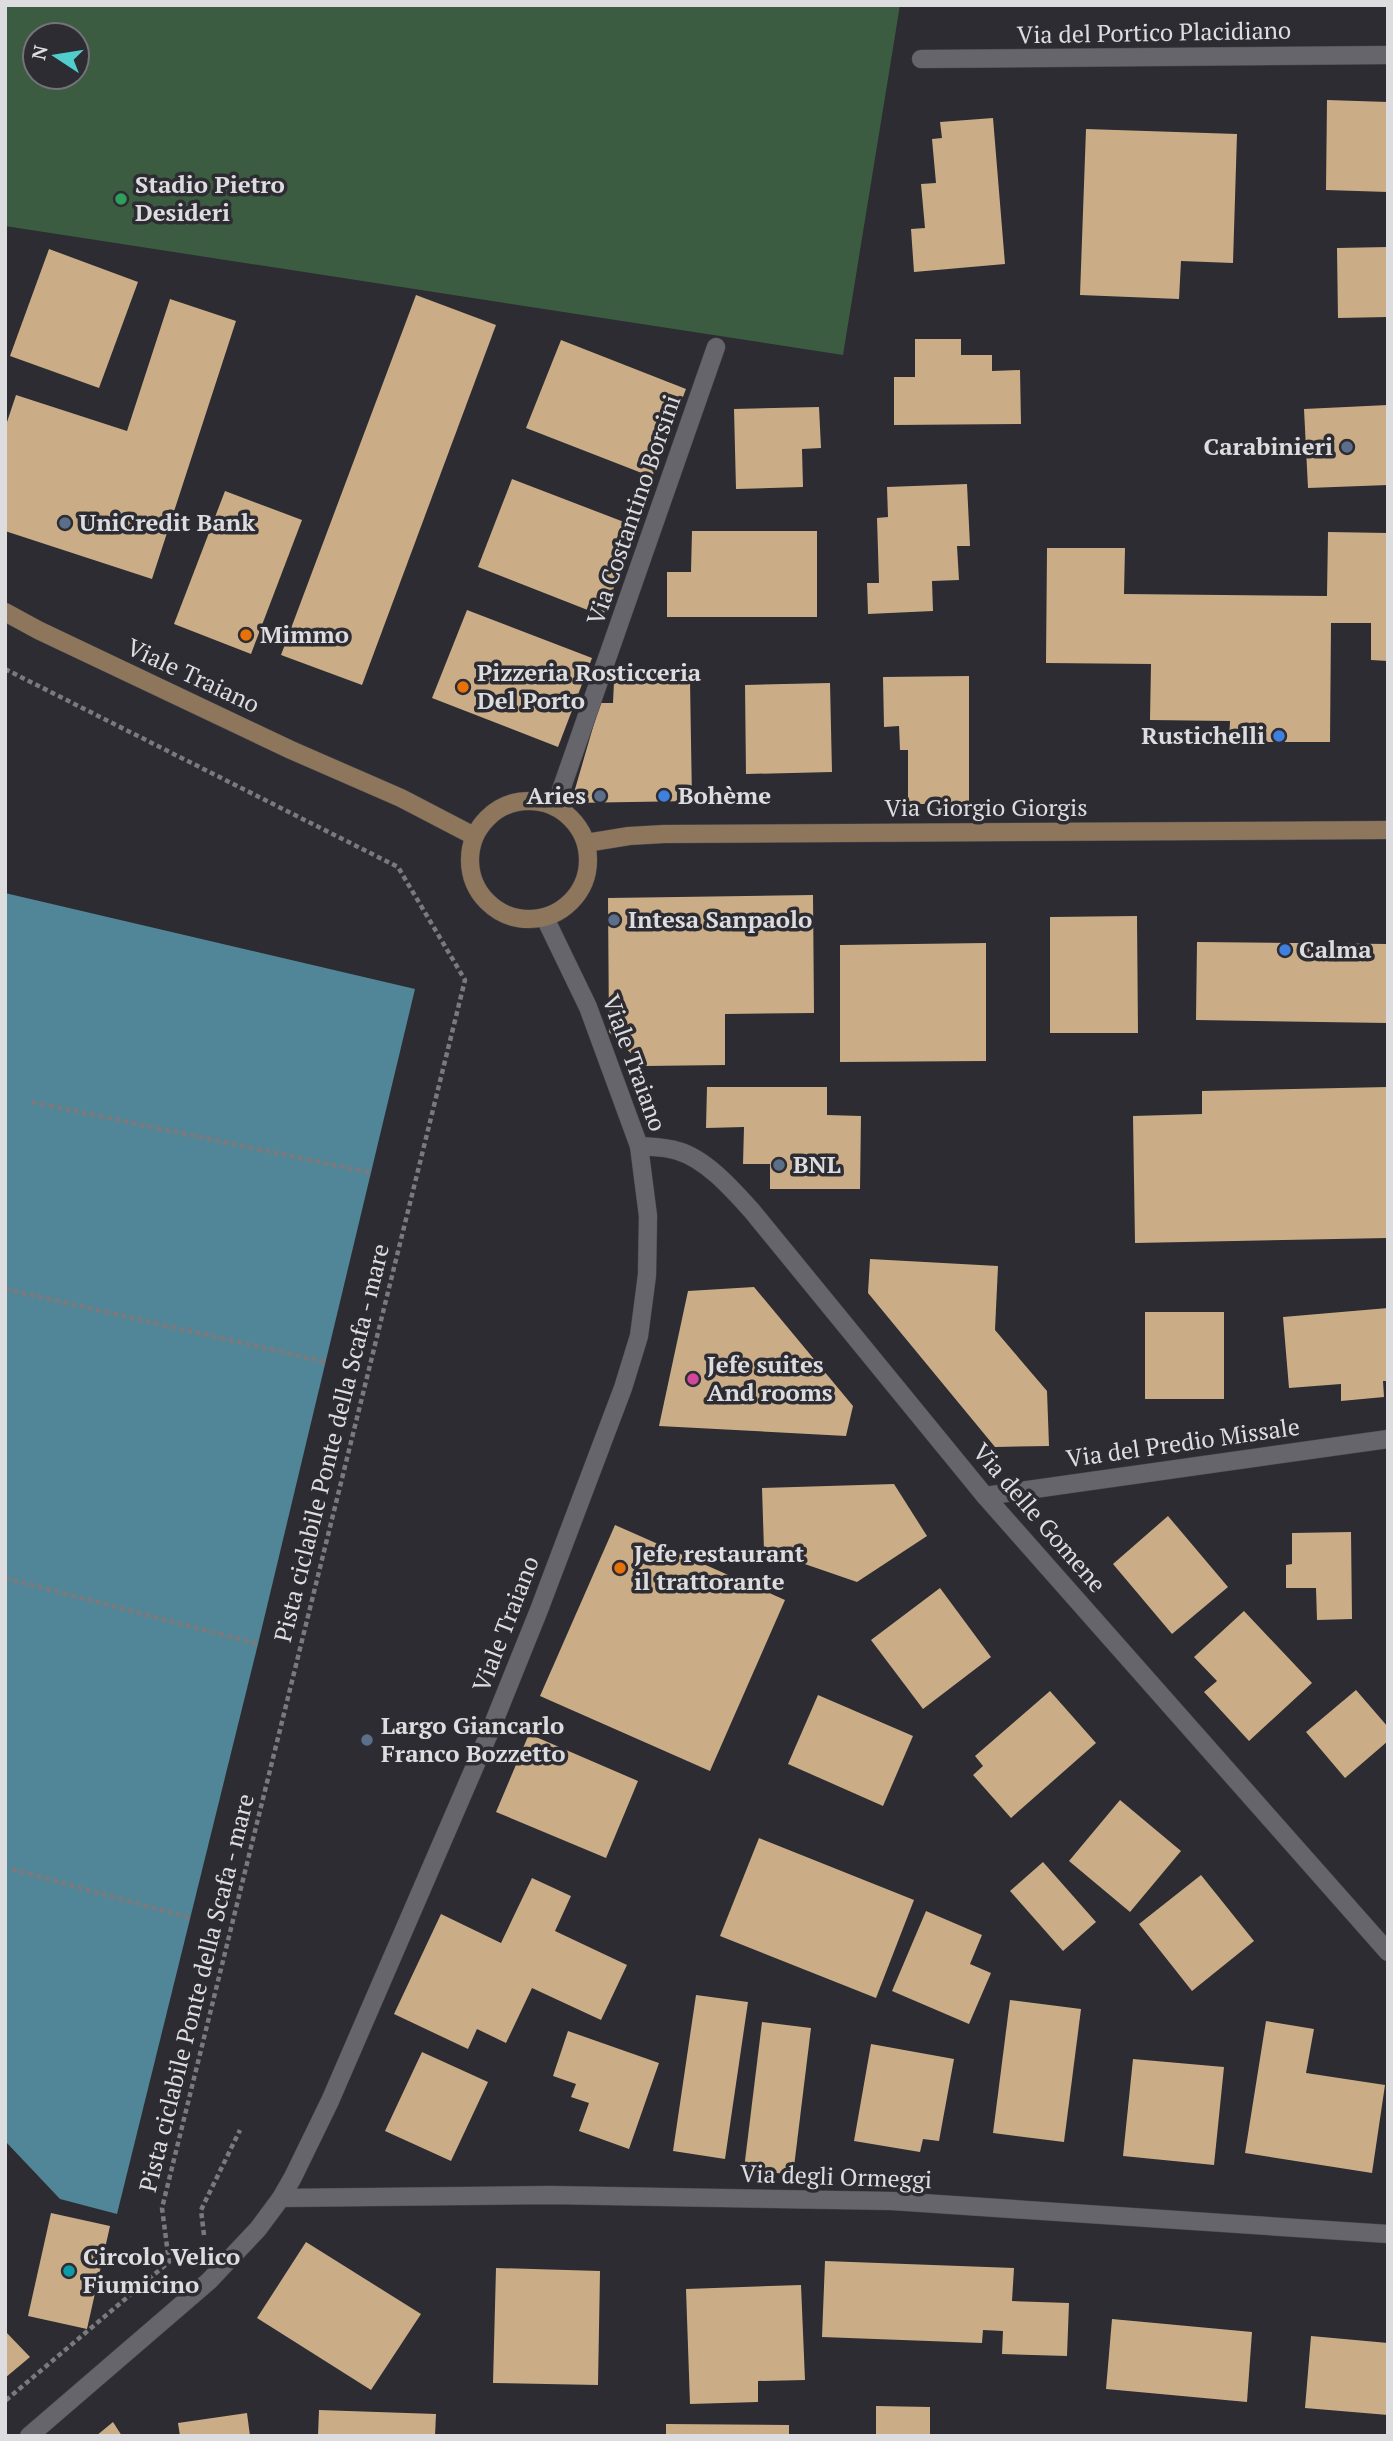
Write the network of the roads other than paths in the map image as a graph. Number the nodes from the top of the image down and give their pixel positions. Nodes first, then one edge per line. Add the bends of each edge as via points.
1 (1388, 55) edge
2 (921, 60) dead end
3 (716, 347) dead end
4 (5, 612) edge
5 (555, 807) junction
6 (1388, 830) edge
7 (474, 836) junction
8 (586, 843) junction
9 (545, 918) junction
10 (639, 1146) junction
11 (1388, 1439) edge
12 (985, 1496) junction
13 (1388, 1952) edge
14 (281, 2198) junction
15 (1388, 2234) edge
16 (29, 2436) edge

1 - 2 street, Via del Portico Placidiano
3 - 5 street, Via Costantino Borsini
4 - 7 street, Viale Traiano
5 - 7 street via 537,801 500,808 484,820
5 - 8 street via 569,816
6 - 8 street, Via Giorgio Giorgis via 664,834
7 - 9 street via 471,874 478,892 507,916
8 - 9 street via 589,862 576,897
9 - 10 street, Viale Traiano via 588,1007
10 - 12 street, Via delle Gomene via 678,1151 731,1188
10 - 14 street, Viale Traiano via 648,1216 647,1275 639,1336 623,1388 491,1729 320,2125
11 - 12 street, Via del Predio Missale
12 - 13 street, Via delle Gomene
14 - 15 street, Via degli Ormeggi via 549,2195 892,2201
14 - 16 street, Viale Traiano via 209,2281

